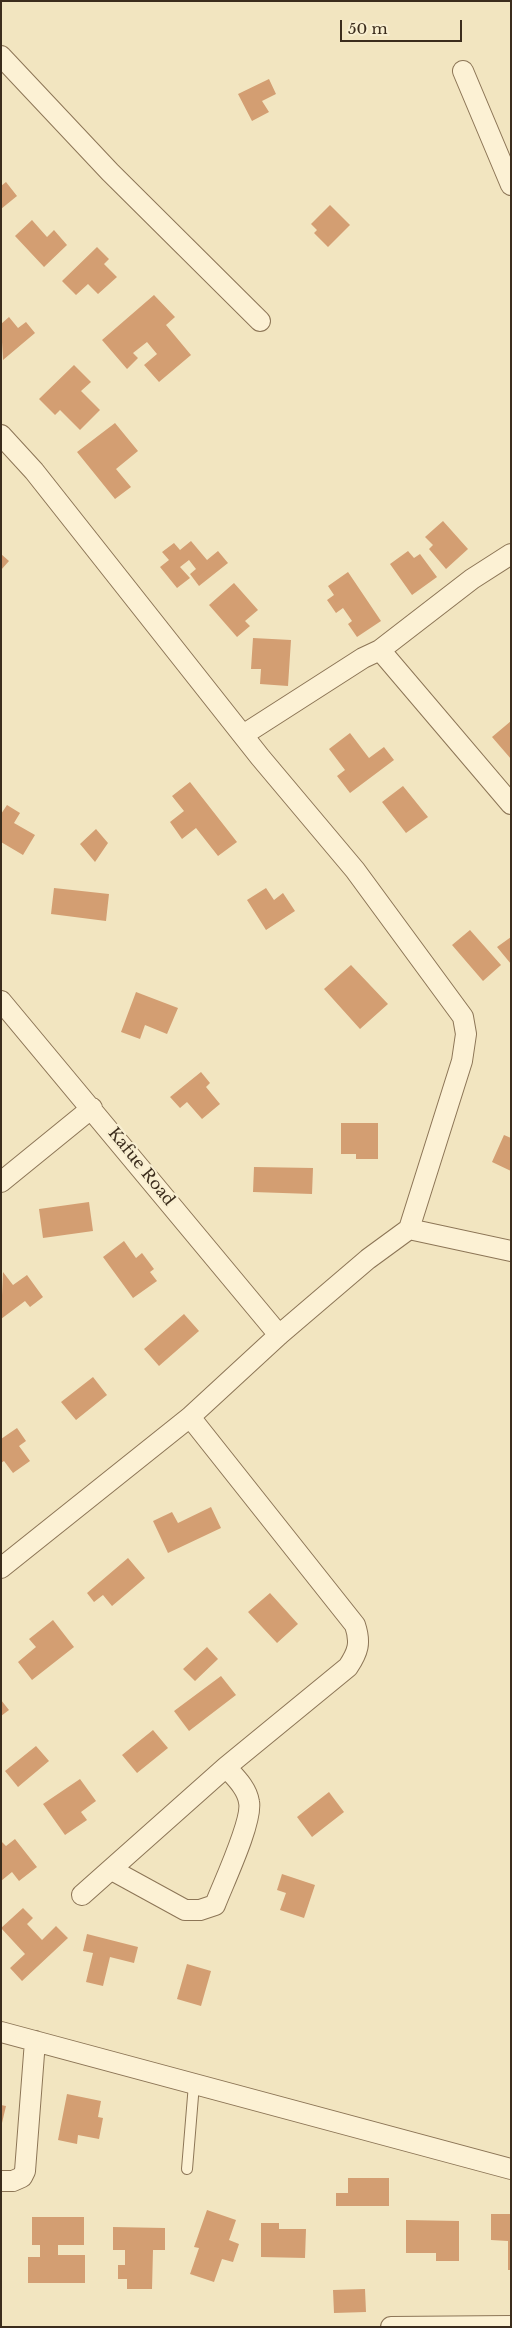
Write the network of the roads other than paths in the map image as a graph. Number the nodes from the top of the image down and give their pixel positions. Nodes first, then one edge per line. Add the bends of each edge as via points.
1 (1, 56) edge
2 (462, 71) dead end
3 (511, 185) edge
4 (260, 321) dead end
5 (1, 435) edge
6 (511, 554) edge
7 (380, 650) junction
8 (243, 735) junction
9 (511, 804) edge
10 (1, 1001) edge
11 (92, 1108) junction
12 (1, 1182) edge
13 (409, 1229) junction
14 (511, 1251) edge
15 (279, 1335) junction
16 (190, 1417) junction
17 (1, 1568) edge
18 (226, 1767) junction
19 (112, 1870) junction
20 (82, 1895) dead end
21 (1, 2032) edge
22 (35, 2041) junction
23 (194, 2084) junction
24 (187, 2169) dead end
25 (511, 2169) edge
26 (1, 2181) edge
27 (511, 2326) edge
28 (391, 2327) edge

1 - 4 street via 110,172
2 - 3 street
5 - 8 street
6 - 7 street
7 - 8 street
7 - 9 street
8 - 13 street via 355,870 463,1017 466,1034 462,1061
10 - 11 street, Kafue Road
11 - 12 street
11 - 15 street, Kafue Road
13 - 14 street
13 - 15 street via 368,1259
15 - 16 street
16 - 17 street
16 - 18 street via 355,1625 360,1640 348,1667
18 - 19 street
18 - 19 street via 244,1788 250,1802 248,1818 215,1905 185,1910
19 - 20 street
21 - 22 street
22 - 23 street
22 - 26 street via 25,2171 22,2178
23 - 24 lane
23 - 25 street
27 - 28 street

